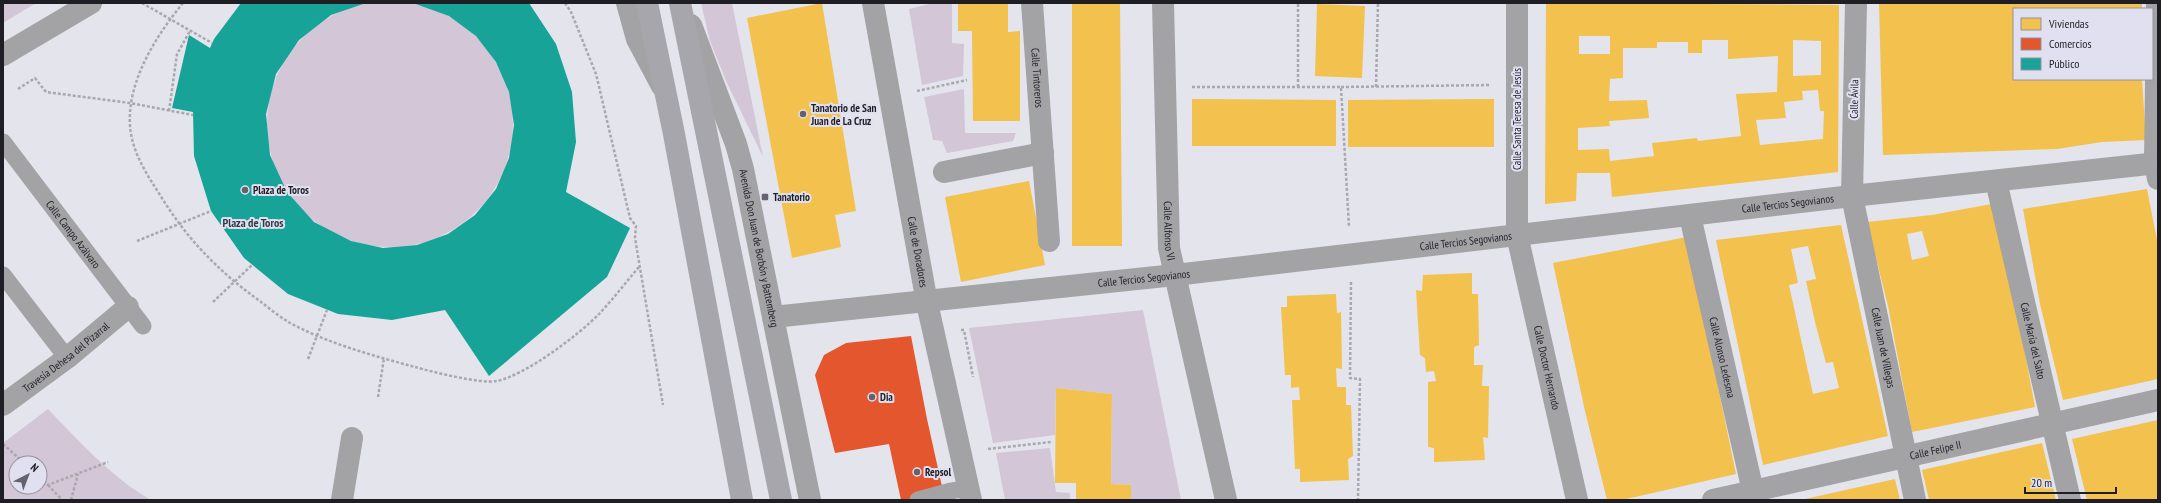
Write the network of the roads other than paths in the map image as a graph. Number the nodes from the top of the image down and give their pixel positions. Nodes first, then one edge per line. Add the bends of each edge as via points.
1 (91, 3) edge
2 (627, 3) edge
3 (648, 3) edge
4 (681, 3) edge
5 (873, 3) edge
6 (1032, 3) edge
7 (1163, 3) edge
8 (1517, 3) edge
9 (1856, 3) edge
10 (2157, 3) edge
11 (3, 55) edge
12 (665, 90) junction
13 (3, 142) edge
14 (1043, 153) junction
15 (2157, 168) edge
16 (944, 172) dead end
17 (1996, 181) junction
18 (1852, 196) junction
19 (1690, 216) junction
20 (1517, 235) junction
21 (1049, 241) dead end
22 (3, 275) edge
23 (1175, 275) junction
24 (927, 302) junction
25 (128, 307) junction
26 (773, 317) junction
27 (143, 326) dead end
28 (66, 358) junction
29 (2158, 400) edge
30 (3, 405) edge
31 (2052, 424) junction
32 (352, 438) dead end
33 (1905, 457) junction
34 (970, 494) edge
35 (1754, 496) edge
36 (1572, 499) edge
37 (342, 500) edge
38 (742, 500) edge
39 (781, 500) edge
40 (810, 500) edge
41 (918, 500) edge
42 (1226, 500) edge
43 (1713, 500) edge
44 (1915, 500) edge
45 (2070, 500) edge

1 - 11 street
2 - 12 street via 637,39
3 - 12 main road
4 - 26 street, Avenida Don Juan de Borbón y Battemberg via 736,144 751,200
4 - 39 main road, Avenida Don Juan de Borbón y Battemberg
5 - 24 street, Calle de Doradores
6 - 14 street, Calle Tintoreros
7 - 23 street, Calle Alfonso VI via 1169,248
8 - 20 street, Calle Santa Teresa de Jesús
9 - 18 street, Calle Ávila
10 - 15 street
12 - 38 main road
13 - 25 lane, Calle Campo Azálvaro
14 - 16 street
14 - 21 street, Calle Tintoreros
15 - 17 street, Calle Tercios Segovianos
17 - 18 street, Calle Tercios Segovianos
17 - 31 street, Calle María del Salto
18 - 19 street, Calle Tercios Segovianos
18 - 33 street, Calle Juan de Villegas
19 - 20 street, Calle Tercios Segovianos
19 - 35 street, Calle Alonso Ledesma
20 - 23 street, Calle Tercios Segovianos
20 - 36 street, Calle Doctor Hernando
22 - 28 lane
23 - 24 street, Calle Tercios Segovianos
23 - 42 street, Calle Alfonso VI
24 - 26 street, Calle Tercios Segovianos
24 - 34 street, Calle de Doradores
25 - 27 lane, Calle Campo Azálvaro
25 - 28 street, Travesía Dehesa del Pizarral
26 - 40 street, Avenida Don Juan de Borbón y Battemberg
28 - 30 street, Travesía Dehesa del Pizarral
29 - 31 street, Calle Felipe II
31 - 33 street, Calle Felipe II
31 - 45 street, Calle María del Salto
32 - 37 street
33 - 35 street, Calle Felipe II
33 - 44 street, Calle Juan de Villegas
34 - 41 lane via 951,491
35 - 43 street, Calle Felipe II

